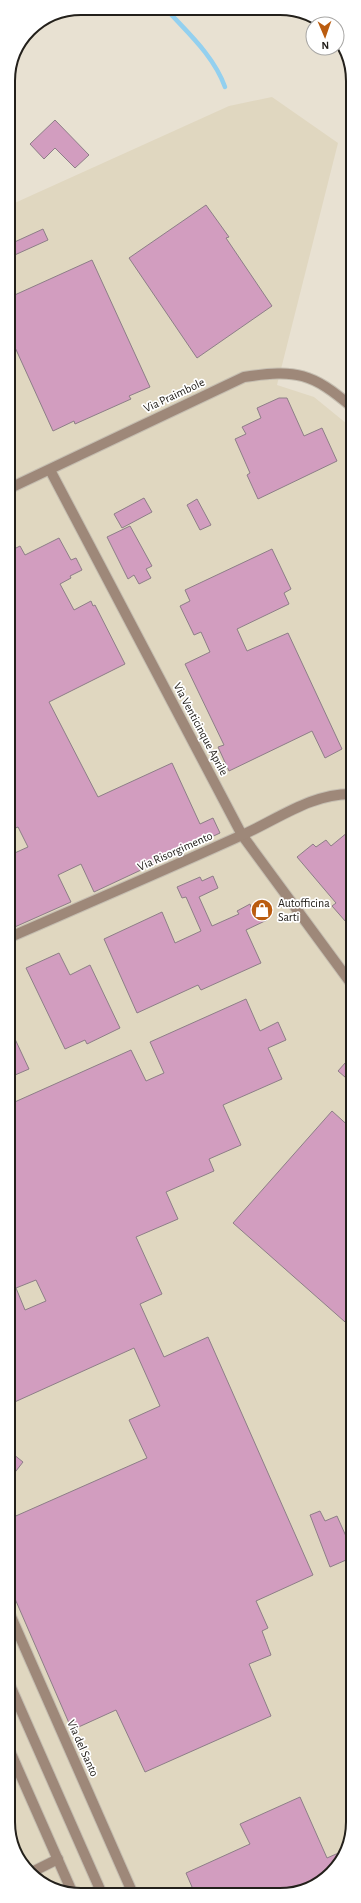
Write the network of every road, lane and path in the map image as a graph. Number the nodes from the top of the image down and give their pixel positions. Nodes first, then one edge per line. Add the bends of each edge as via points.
1 (346, 402) edge
2 (50, 470) junction
3 (15, 486) edge
4 (346, 794) edge
5 (242, 835) junction
6 (15, 935) edge
7 (346, 976) edge
8 (15, 1628) edge
9 (15, 1697) edge
10 (15, 1762) edge
11 (58, 1859) junction
12 (36, 1870) edge
13 (70, 1887) edge
14 (99, 1888) edge
15 (130, 1888) edge

1 - 2 street, Via Praimbole via 328,387 310,378 285,372 244,377
2 - 3 street, Via Praimbole
2 - 5 street, Via Venticinque Aprile
4 - 5 street, Via Risorgimento via 318,799 285,812
5 - 6 street, Via Risorgimento
5 - 7 street, Via Venticinque Aprile
8 - 15 street, Via del Santo
9 - 14 street
10 - 11 street
11 - 12 street
11 - 13 street

